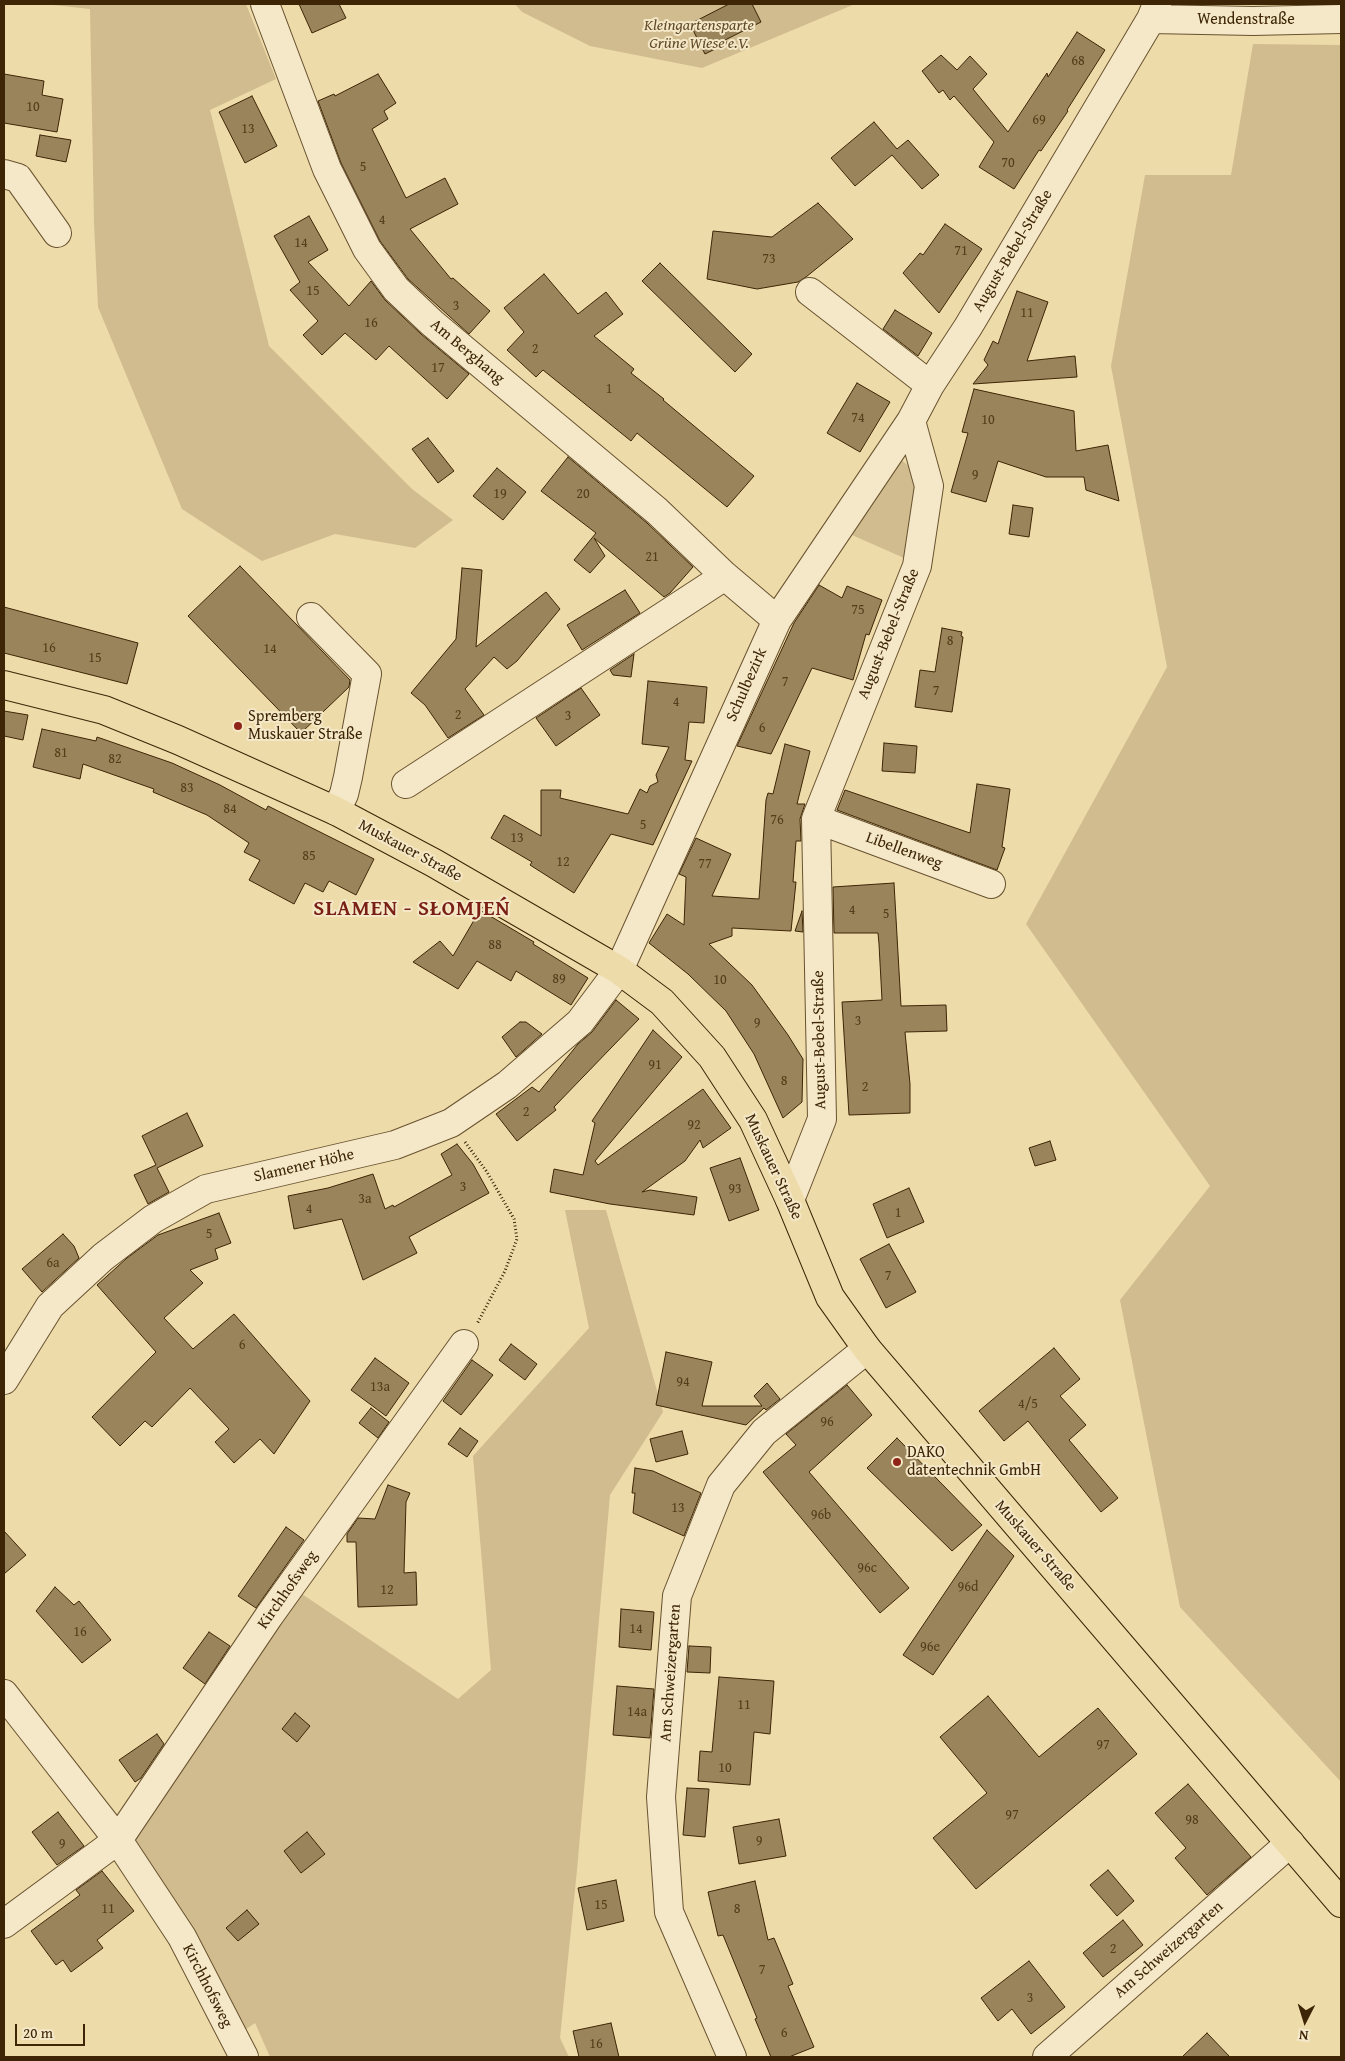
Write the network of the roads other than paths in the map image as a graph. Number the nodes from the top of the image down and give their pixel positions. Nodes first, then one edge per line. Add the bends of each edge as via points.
1 (265, 4) edge
2 (1154, 11) edge
3 (1341, 19) edge
4 (4, 174) edge
5 (57, 232) dead end
6 (810, 292) dead end
7 (930, 385) junction
8 (911, 421) junction
9 (726, 576) junction
10 (311, 617) dead end
11 (777, 620) junction
12 (4, 684) edge
13 (406, 784) dead end
14 (336, 812) junction
15 (816, 819) junction
16 (992, 884) dead end
17 (619, 970) junction
18 (790, 1200) junction
19 (464, 1344) dead end
20 (867, 1349) junction
21 (4, 1380) edge
22 (4, 1694) edge
23 (118, 1840) junction
24 (1290, 1843) junction
25 (1341, 1903) edge
26 (4, 1924) edge
27 (244, 2057) edge
28 (732, 2057) edge
29 (1048, 2057) edge

1 - 9 street, Am Berghang via 327,170 367,249 396,289 432,323 657,511
2 - 3 street, Wendenstraße via 1253,22
2 - 7 street, August-Bebel-Straße via 968,327
4 - 5 street via 18,178
6 - 7 street
7 - 8 street, August-Bebel-Straße
8 - 11 street, Schulbezirk
8 - 15 street, August-Bebel-Straße via 929,486 917,566
9 - 11 street, Am Berghang
9 - 13 street
10 - 14 street via 367,674 348,777
11 - 17 street, Schulbezirk
12 - 14 main road, Muskauer Straße via 104,710
14 - 17 main road, Muskauer Straße via 434,863
15 - 16 street, Libellenweg
15 - 18 street, August-Bebel-Straße via 822,1119
17 - 18 main road, Muskauer Straße via 662,1002 712,1057 753,1120
17 - 21 street, Slamener Höhe via 580,1022 507,1085 451,1123 395,1145 206,1188 153,1219 103,1257 50,1306
18 - 20 main road, Muskauer Straße via 830,1298
19 - 23 street, Kirchhofsweg via 269,1616
20 - 24 main road, Muskauer Straße
20 - 28 street, Am Schweizergarten via 764,1432 721,1485 677,1596 662,1797 669,1912
22 - 23 street, Kirchhofsweg
23 - 26 street, Kirchhofsweg
23 - 27 street, Kirchhofsweg via 182,1937
24 - 25 main road, Muskauer Straße
24 - 29 street, Am Schweizergarten

